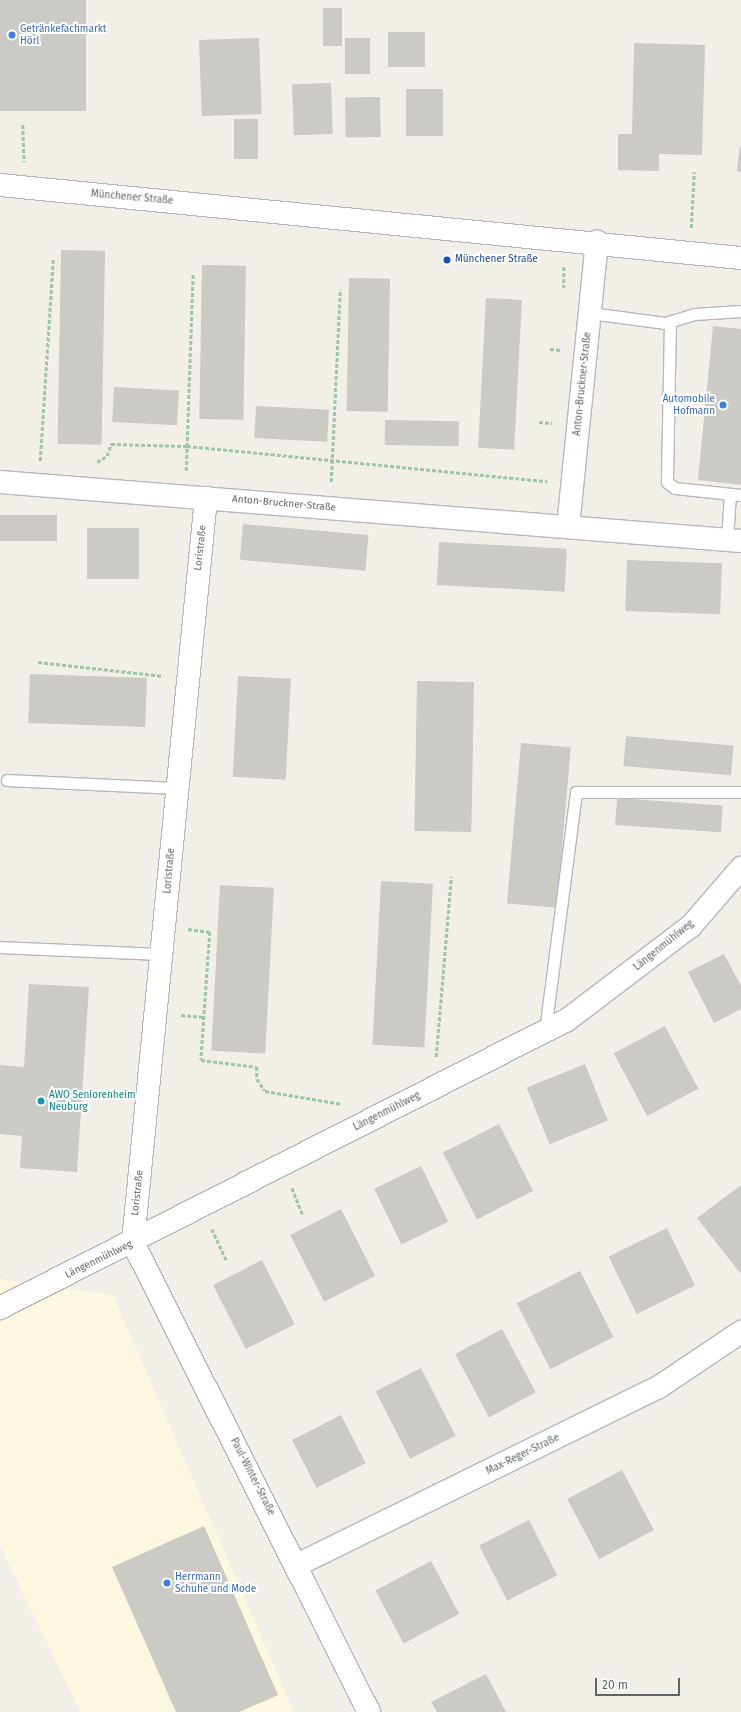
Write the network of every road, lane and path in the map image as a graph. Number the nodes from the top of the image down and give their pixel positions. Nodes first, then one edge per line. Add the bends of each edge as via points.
1 (22, 125) dead end
2 (694, 172) dead end
3 (0, 185) edge
4 (25, 188) junction
5 (597, 241) junction
6 (690, 252) junction
7 (741, 258) edge
8 (53, 259) dead end
9 (193, 273) dead end
10 (340, 289) dead end
11 (741, 311) edge
12 (590, 313) junction
13 (670, 322) junction
14 (187, 446) junction
15 (34, 458) dead end
16 (40, 459) junction
17 (47, 460) dead end
18 (93, 463) dead end
19 (332, 463) junction
20 (552, 481) dead end
21 (0, 482) edge
22 (38, 485) junction
23 (736, 494) edge
24 (195, 497) junction
25 (330, 508) junction
26 (568, 527) junction
27 (734, 540) edge
28 (38, 662) dead end
29 (188, 678) junction
30 (7, 780) dead end
31 (177, 788) junction
32 (741, 792) edge
33 (741, 868) edge
34 (451, 877) dead end
35 (164, 927) junction
36 (0, 947) edge
37 (161, 954) junction
38 (545, 1031) junction
39 (433, 1089) junction
40 (349, 1106) dead end
41 (283, 1166) junction
42 (202, 1208) junction
43 (303, 1215) dead end
44 (133, 1243) junction
45 (228, 1261) dead end
46 (0, 1308) edge
47 (741, 1332) edge
48 (298, 1565) junction
49 (369, 1712) edge

1 - 4 path
2 - 6 path
3 - 4 street, Münchener Straße
4 - 5 street, Münchener Straße
5 - 6 street, Münchener Straße
5 - 12 street, Anton-Bruckner-Straße
6 - 7 street, Münchener Straße
8 - 16 path
9 - 14 path
10 - 19 path
11 - 13 lane via 694,314
12 - 13 lane
12 - 26 street, Anton-Bruckner-Straße
13 - 23 lane via 666,482 675,488
14 - 18 path via 111,444 107,456
14 - 19 path
14 - 24 path
15 - 16 path
16 - 17 path
16 - 22 path
19 - 20 path
19 - 25 path
21 - 22 street, Anton-Bruckner-Straße
22 - 24 street, Anton-Bruckner-Straße
23 - 27 lane
24 - 25 street, Anton-Bruckner-Straße
24 - 29 street, Loristraße
25 - 26 street, Anton-Bruckner-Straße
26 - 27 street, Anton-Bruckner-Straße
28 - 29 path
29 - 31 street, Loristraße
30 - 31 lane
31 - 35 street, Loristraße
32 - 38 lane via 576,792
33 - 38 street, Längenmühlweg via 691,926 567,1020
34 - 39 path
35 - 37 street, Loristraße
35 - 40 path via 210,932 201,1060 257,1067 257,1079 264,1090
36 - 37 lane
37 - 44 street, Loristraße
38 - 39 street, Längenmühlweg
39 - 41 street, Längenmühlweg
41 - 42 street, Längenmühlweg
41 - 43 path
42 - 44 street, Längenmühlweg
42 - 45 path
44 - 46 street, Längenmühlweg
44 - 48 street, Paul-Winter-Straße
47 - 48 street, Max-Reger-Straße via 659,1387
48 - 49 street, Paul-Winter-Straße

